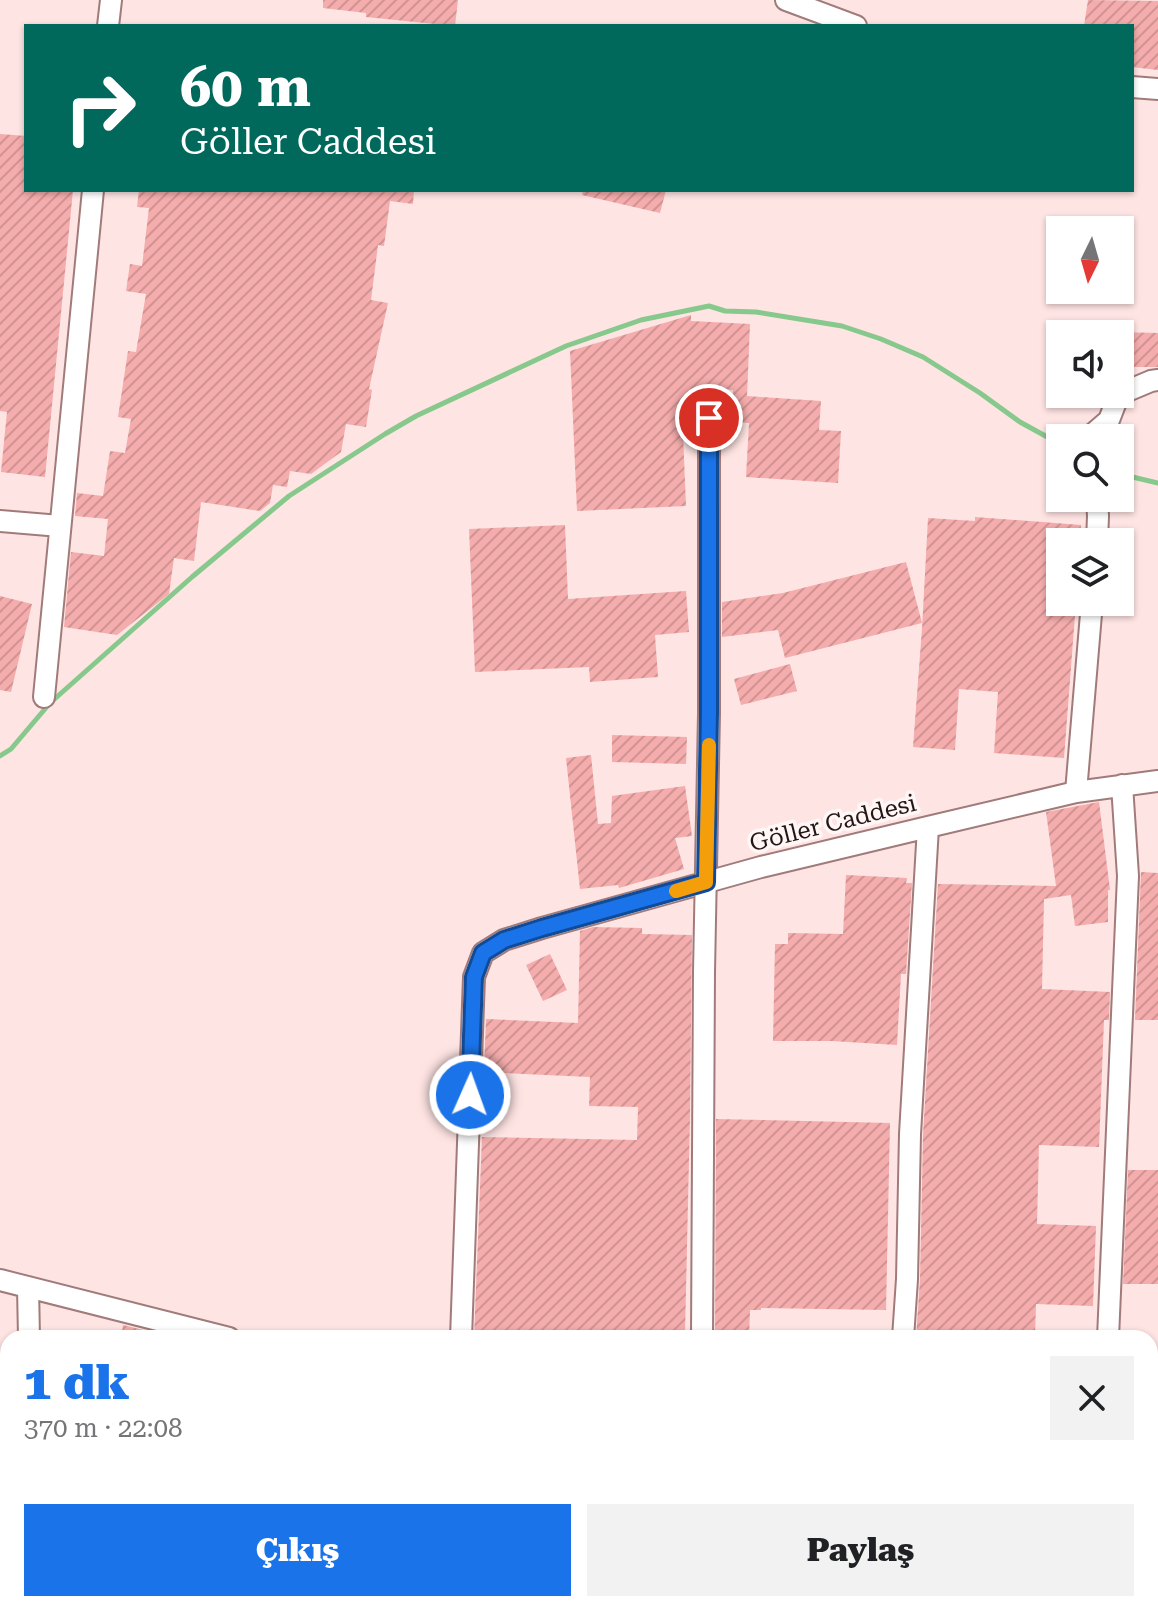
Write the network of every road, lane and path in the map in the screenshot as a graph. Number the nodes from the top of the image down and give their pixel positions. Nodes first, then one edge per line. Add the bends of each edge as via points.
1 (111, 0) edge
2 (786, 0) edge
3 (108, 24) edge
4 (851, 24) edge
5 (1134, 87) edge
6 (1158, 89) edge
7 (93, 192) edge
8 (1158, 380) edge
9 (1134, 388) edge
10 (709, 418) dead end
11 (0, 521) edge
12 (60, 526) junction
13 (1091, 616) edge
14 (44, 697) dead end
15 (1158, 781) edge
16 (1122, 785) junction
17 (1076, 792) junction
18 (928, 827) junction
19 (706, 882) junction
20 (0, 1280) edge
21 (28, 1287) junction
22 (29, 1330) edge
23 (197, 1330) edge
24 (461, 1330) edge
25 (702, 1330) edge
26 (904, 1330) edge
27 (1108, 1330) edge

1 - 3 street
2 - 4 street
5 - 6 street
7 - 12 street
8 - 9 street
10 - 19 street
11 - 12 street
12 - 14 street
13 - 17 street
15 - 16 street, Göller Caddesi
16 - 17 street, Göller Caddesi
16 - 27 street via 1128,876
17 - 18 street, Göller Caddesi
18 - 19 street, Göller Caddesi
18 - 26 street
19 - 24 street, Göller Caddesi via 504,940 483,953 474,977
19 - 25 street
20 - 21 street
21 - 22 street
21 - 23 street

